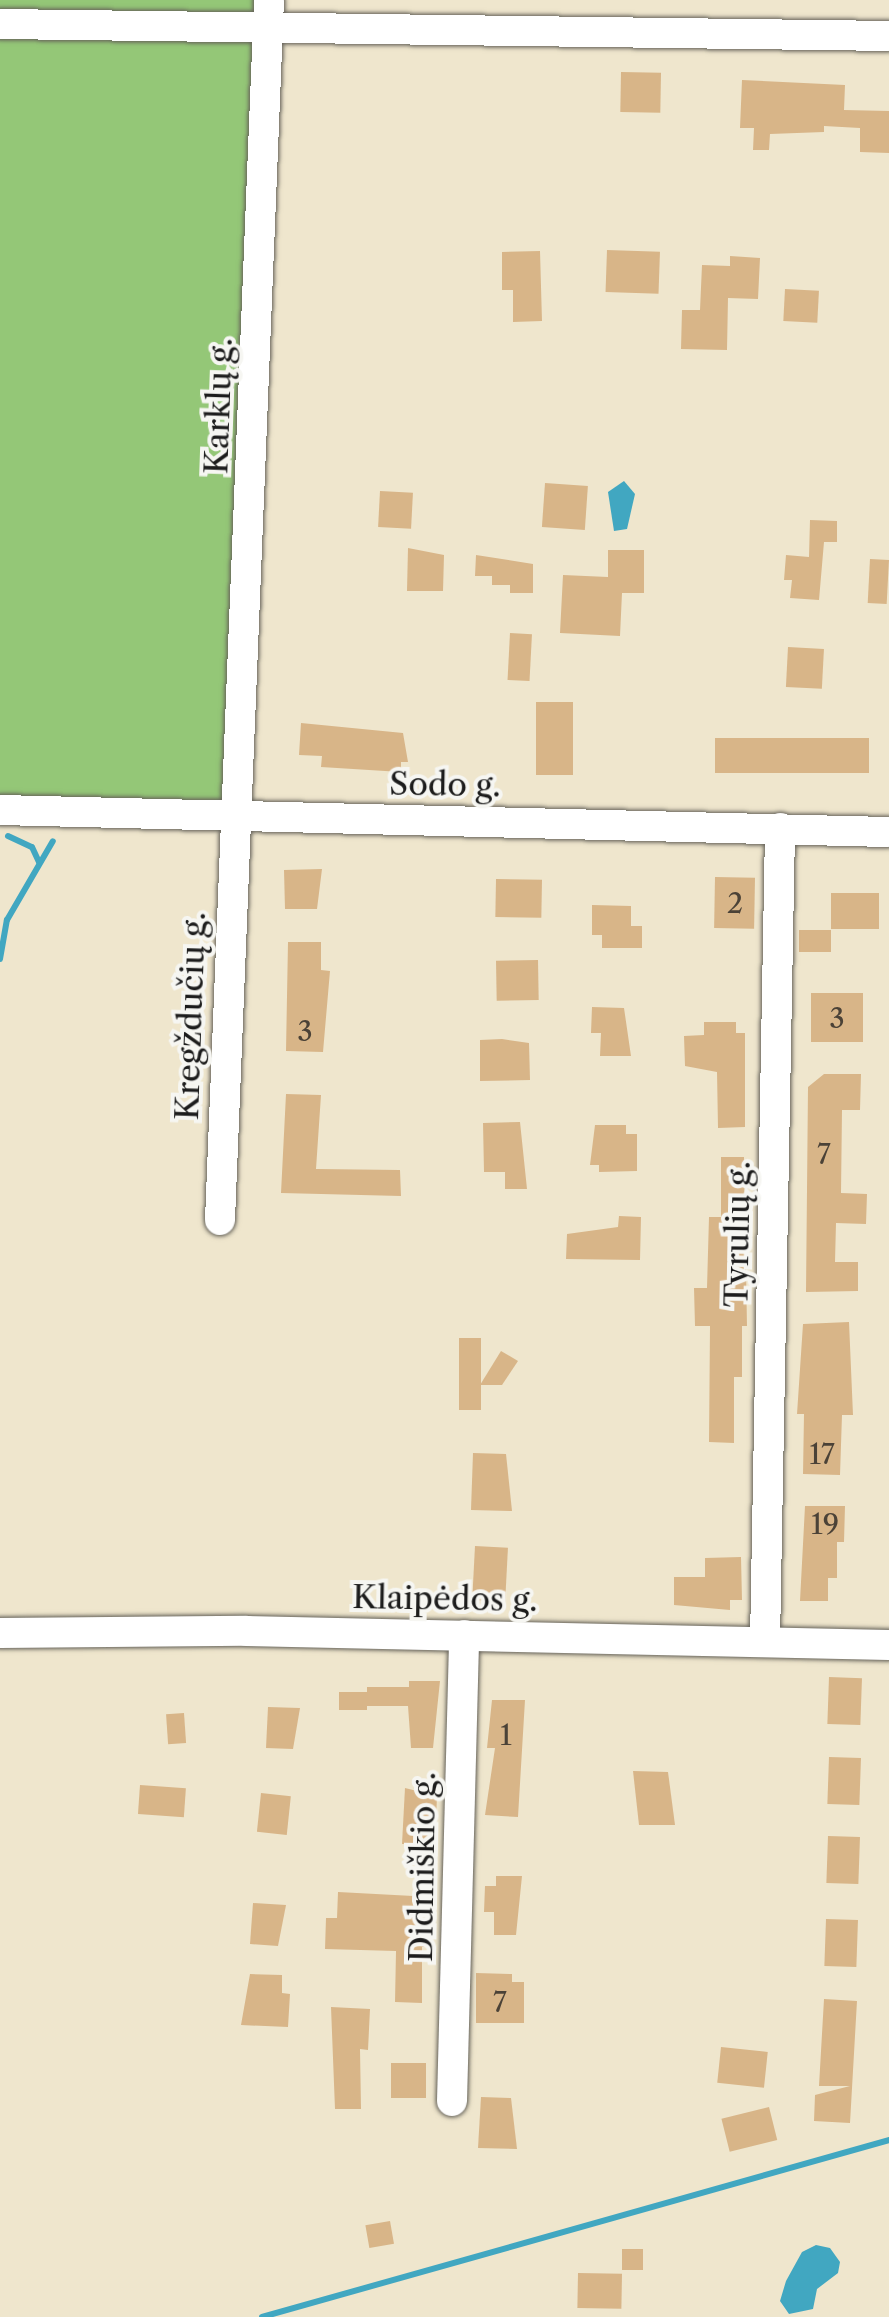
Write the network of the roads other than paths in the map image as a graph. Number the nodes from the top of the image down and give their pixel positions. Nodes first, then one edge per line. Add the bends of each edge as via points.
1 (268, 13) edge
2 (0, 24) edge
3 (889, 36) edge
4 (0, 810) edge
5 (232, 814) junction
6 (780, 828) junction
7 (889, 832) edge
8 (220, 1220) dead end
9 (0, 1634) edge
10 (464, 1635) junction
11 (765, 1641) junction
12 (889, 1645) edge
13 (452, 2101) dead end

1 - 2 street
1 - 3 street
1 - 5 street, Karklų g.
4 - 5 street, Sodo g.
5 - 6 street, Sodo g.
5 - 8 street, Kregždučių g.
6 - 7 street, Sodo g.
6 - 11 street, Tyrulių g.
9 - 10 street, Klaipėdos g.
10 - 11 street, Klaipėdos g.
10 - 13 street, Didmiškio g.
11 - 12 street, Klaipėdos g.

